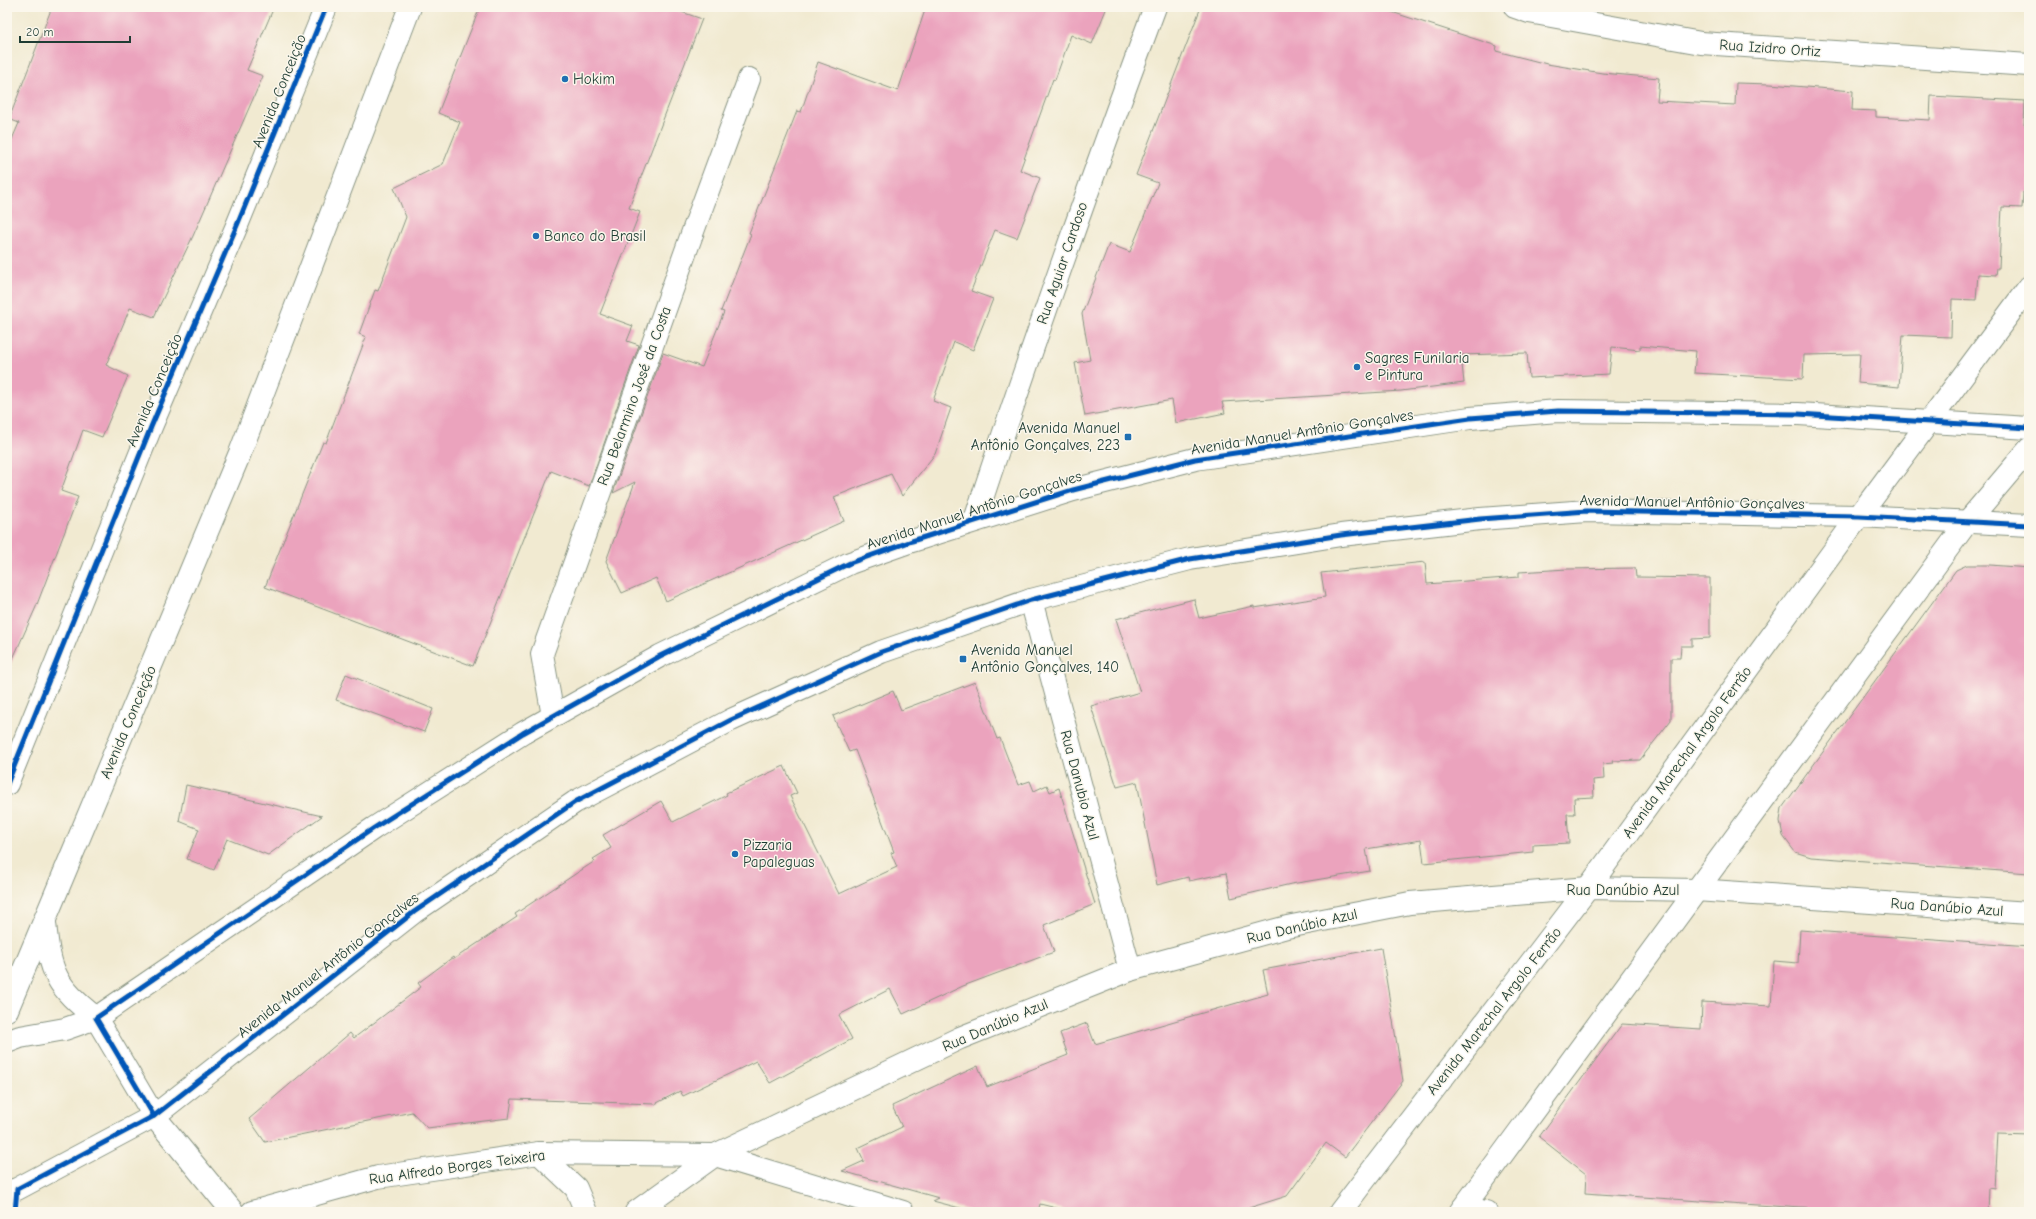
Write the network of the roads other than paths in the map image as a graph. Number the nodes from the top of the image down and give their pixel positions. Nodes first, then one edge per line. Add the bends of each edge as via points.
1 (326, 7) edge
2 (410, 7) edge
3 (1155, 7) edge
4 (1515, 7) edge
5 (2029, 65) edge
6 (749, 79) dead end
7 (2029, 287) edge
8 (1928, 422) junction
9 (2029, 428) edge
10 (2029, 448) edge
11 (1859, 516) junction
12 (975, 520) junction
13 (1968, 521) junction
14 (2029, 525) edge
15 (1031, 600) junction
16 (553, 716) junction
17 (7, 784) edge
18 (1588, 888) junction
19 (1696, 890) junction
20 (2029, 913) edge
21 (45, 920) junction
22 (1130, 970) junction
23 (7, 1010) edge
24 (96, 1018) junction
25 (7, 1042) edge
26 (154, 1116) junction
27 (539, 1153) junction
28 (714, 1155) junction
29 (7, 1192) edge
30 (1461, 1210) edge
31 (233, 1212) edge
32 (252, 1212) edge
33 (586, 1212) edge
34 (636, 1212) edge
35 (903, 1212) edge
36 (1340, 1212) edge
37 (1486, 1212) edge

1 - 17 street, Avenida Conceição via 238,223 150,427
2 - 21 street, Avenida Conceição via 240,453
3 - 12 street, Rua Aguiar Cardoso via 1062,263
4 - 5 street, Rua Izidro Ortiz via 1529,12 1701,43
6 - 16 street, Rua Belarmino José da Costa via 542,654
7 - 8 street, Avenida Marechal Argolo Ferrão
8 - 9 street, Avenida Manuel Antônio Gonçalves
8 - 11 street, Avenida Marechal Argolo Ferrão
8 - 12 street, Avenida Manuel Antônio Gonçalves via 1798,414 1558,411 1470,418 1195,459 1073,490
10 - 13 street
11 - 13 street, Avenida Manuel Antônio Gonçalves
11 - 15 street, Avenida Manuel Antônio Gonçalves via 1587,511 1480,519 1341,535 1190,560
11 - 18 street, Avenida Marechal Argolo Ferrão
12 - 16 street, Avenida Manuel Antônio Gonçalves via 850,563 660,656
13 - 14 street, Avenida Manuel Antônio Gonçalves
13 - 19 street
15 - 22 street, Rua Danubio Azul
15 - 26 street, Avenida Manuel Antônio Gonçalves via 881,652 731,720 575,802 414,912
16 - 24 street, Avenida Manuel Antônio Gonçalves via 374,828
18 - 19 street, Rua Danúbio Azul
18 - 22 street, Rua Danúbio Azul via 1410,903 1287,927
18 - 36 street, Avenida Marechal Argolo Ferrão
19 - 20 street, Rua Danúbio Azul
19 - 30 street
21 - 23 street, Avenida Conceição
21 - 24 street via 53,972 75,1001
22 - 28 street, Rua Danúbio Azul via 960,1038
24 - 25 street, Avenida Manuel Antônio Gonçalves via 65,1029 20,1037
24 - 26 street
26 - 29 street, Avenida Manuel Antônio Gonçalves
26 - 31 street
27 - 28 street, Rua Alfredo Borges Teixeira
27 - 32 street, Rua Alfredo Borges Teixeira via 378,1177
27 - 33 street via 576,1188
28 - 34 street, Rua Danúbio Azul
28 - 35 street
30 - 37 street

